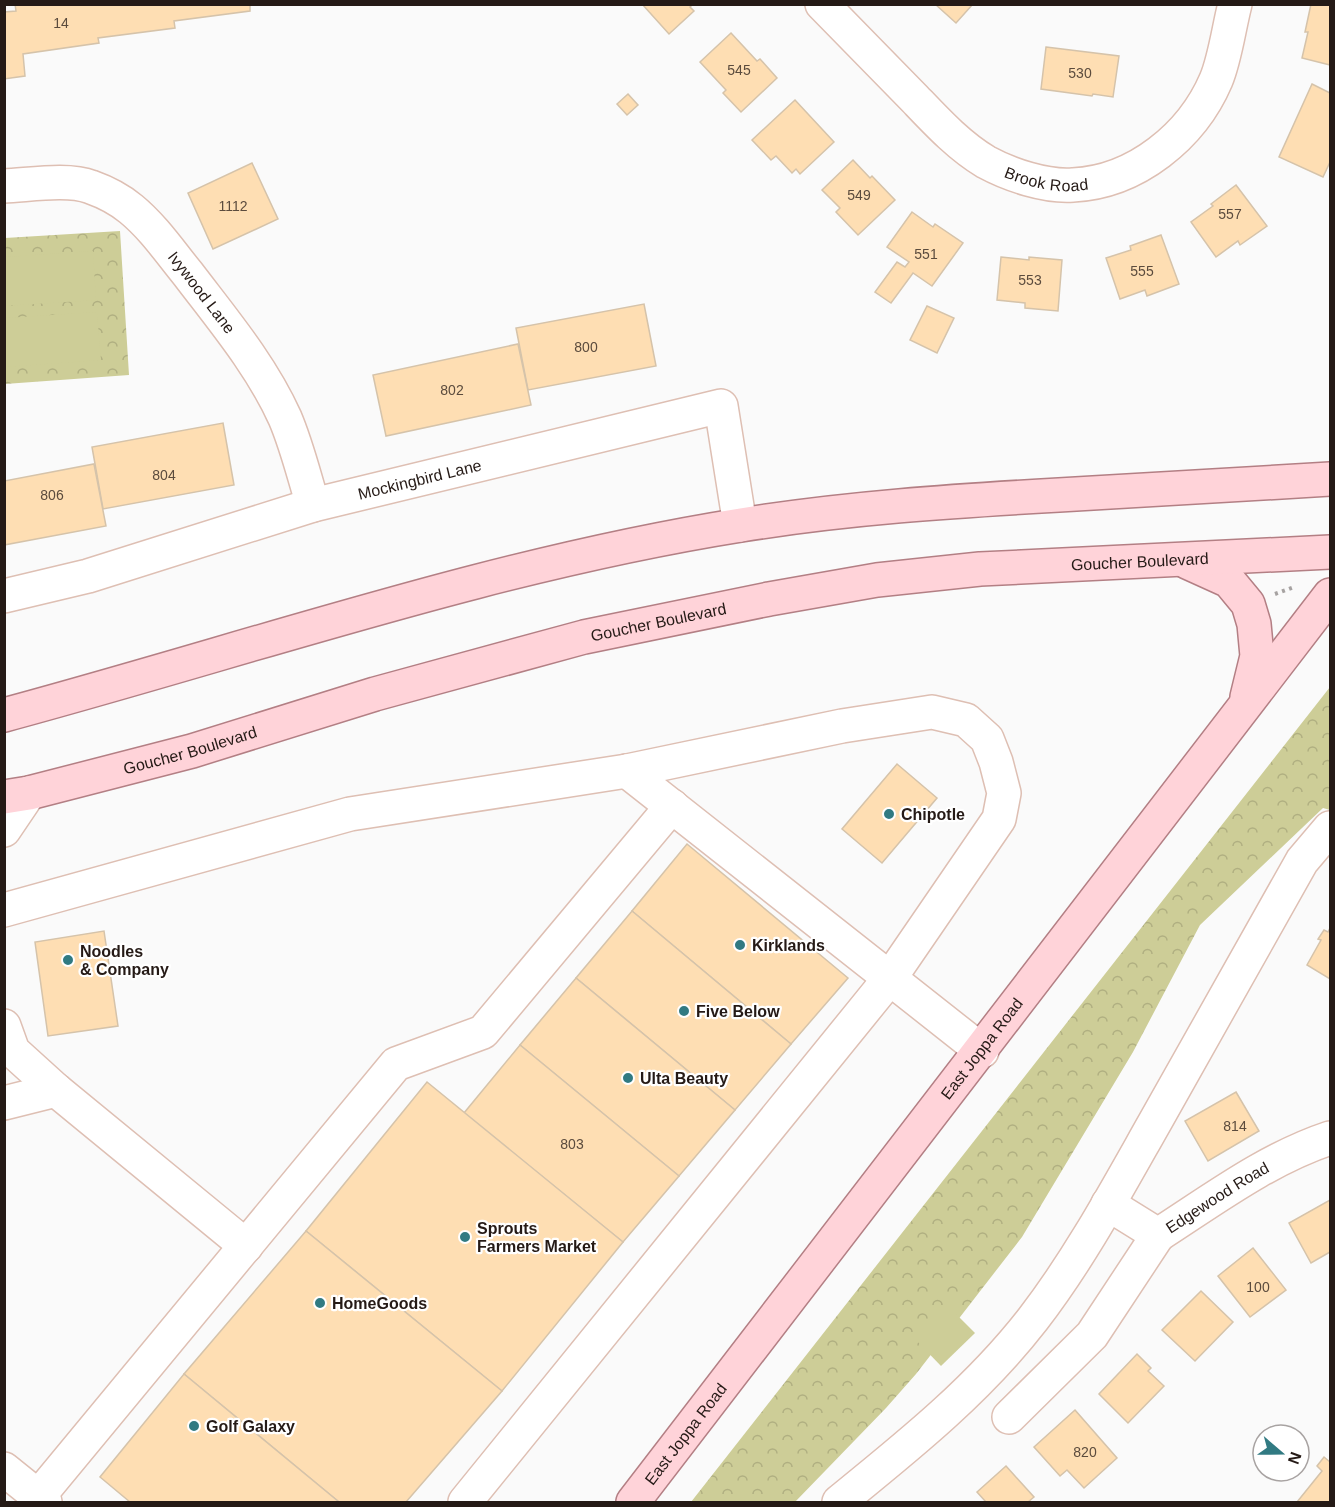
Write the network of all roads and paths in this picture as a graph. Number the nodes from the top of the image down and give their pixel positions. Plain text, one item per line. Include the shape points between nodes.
1 (822, 4) edge
2 (1235, 4) edge
3 (4, 186) edge
4 (1330, 479) edge
5 (313, 505) junction
6 (740, 525) junction
7 (1330, 552) edge
8 (1180, 559) junction
9 (1330, 595) edge
10 (4, 596) edge
11 (1244, 708) junction
12 (4, 715) edge
13 (627, 771) junction
14 (17, 795) edge
15 (672, 806) junction
16 (1330, 828) edge
17 (4, 830) edge
18 (4, 910) edge
19 (890, 978) junction
20 (4, 1026) edge
21 (982, 1051) junction
22 (56, 1090) junction
23 (4, 1102) edge
24 (1330, 1138) edge
25 (1108, 1204) junction
26 (1158, 1235) junction
27 (246, 1246) junction
28 (1009, 1417) dead end
29 (4, 1469) edge
30 (42, 1500) edge
31 (465, 1503) edge
32 (633, 1503) edge
33 (839, 1503) edge

1 - 2 street, Brook Road via 948,132 985,162 1047,183 1072,186 1127,172 1155,156 1181,134 1201,109 1217,78
3 - 5 street, Ivywood Lane via 88,186 130,208 149,227 233,331 265,381 285,418
4 - 6 main road via 974,500
5 - 6 street, Mockingbird Lane via 720,406
5 - 10 street, Mockingbird Lane via 88,576
6 - 12 main road via 470,583
7 - 8 main road, Goucher Boulevard
8 - 11 main road via 1229,581 1248,604 1257,656
8 - 14 main road, Goucher Boulevard via 980,569 877,580 596,634 375,694 192,751
9 - 11 main road, East Joppa Road
11 - 21 main road, East Joppa Road
13 - 15 street
13 - 18 street via 350,814
13 - 19 street via 842,726 932,712 966,720 987,739 996,762 1004,793 999,819
14 - 17 street
15 - 19 street
15 - 27 street via 483,1032 396,1064
16 - 25 street via 1302,861
19 - 21 street
19 - 31 street
20 - 22 street via 13,1051
21 - 32 main road, East Joppa Road
22 - 23 street
22 - 27 street
24 - 26 street, Edgewood Road via 1272,1162
25 - 26 street, Edgewood Road
25 - 33 street via 1060,1282 996,1363 914,1441
26 - 28 street via 1092,1335
27 - 30 street
29 - 30 street

